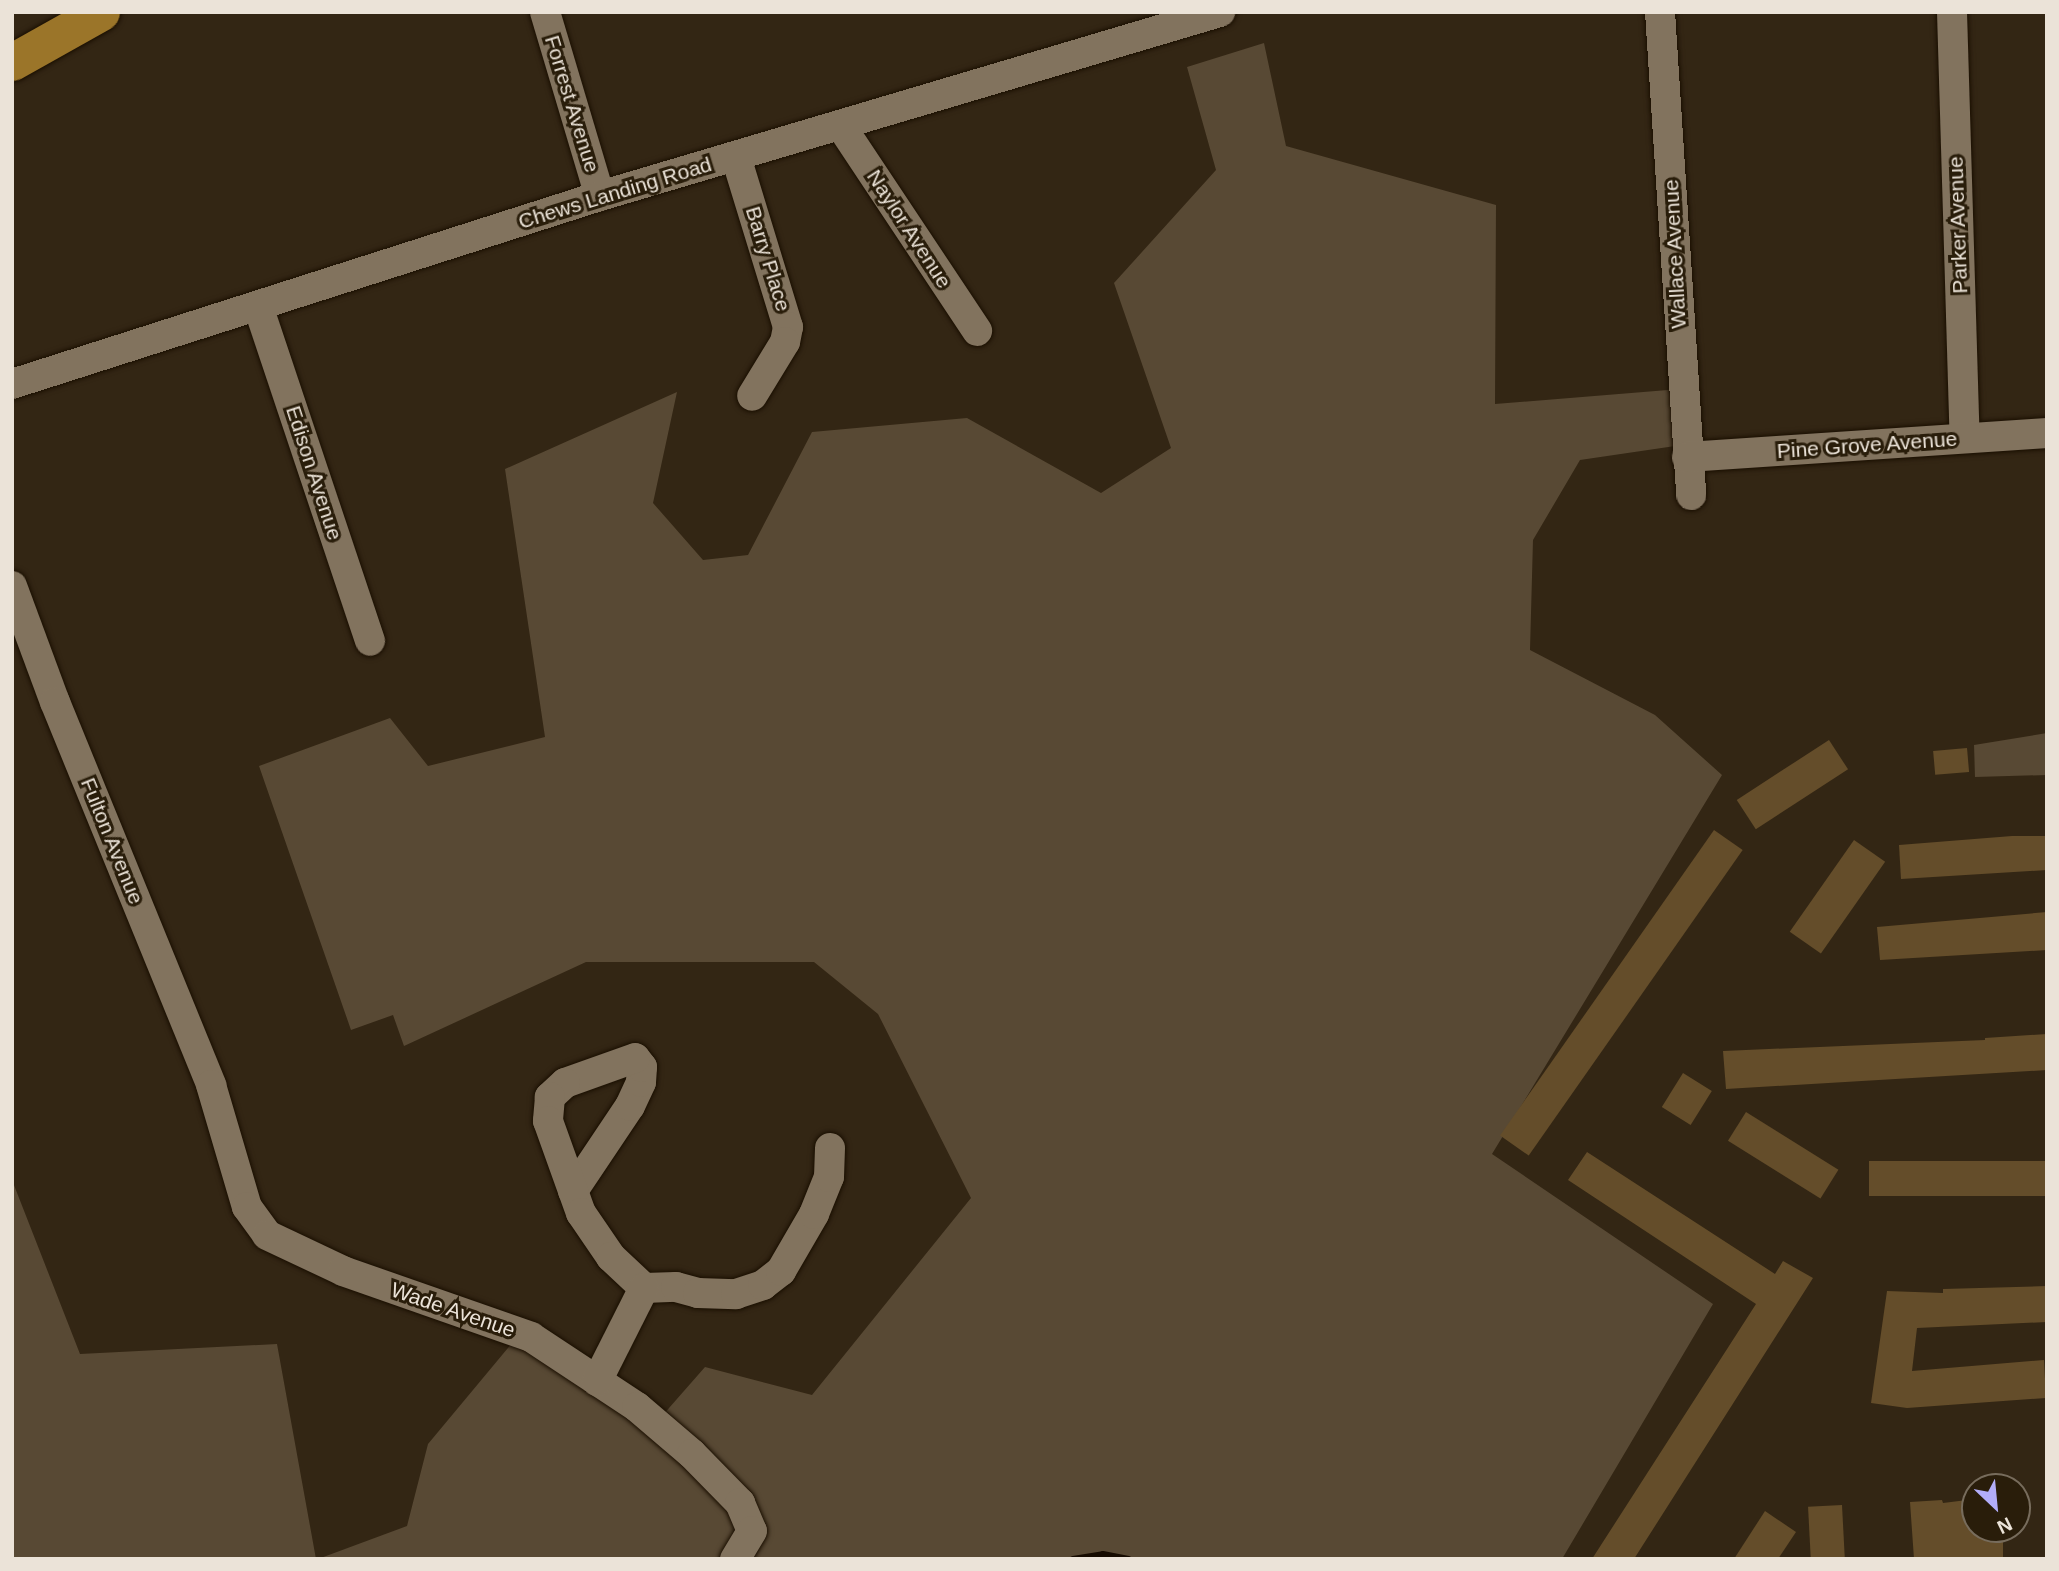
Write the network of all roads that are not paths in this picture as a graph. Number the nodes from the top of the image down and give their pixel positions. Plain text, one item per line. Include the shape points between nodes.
1 (101, 12) edge
2 (545, 12) edge
3 (1220, 12) edge
4 (1660, 12) edge
5 (1952, 12) edge
6 (12, 62) edge
7 (841, 126) junction
8 (736, 156) junction
9 (600, 196) junction
10 (258, 306) junction
11 (976, 331) dead end
12 (12, 384) edge
13 (752, 396) dead end
14 (2047, 433) edge
15 (1965, 438) junction
16 (1687, 457) junction
17 (1691, 495) dead end
18 (12, 586) edge
19 (370, 641) dead end
20 (214, 1096) joint
21 (830, 1148) dead end
22 (573, 1191) dead end
23 (644, 1288) junction
24 (597, 1381) junction
25 (736, 1559) edge

1 - 6 main road
2 - 9 street, Forrest Avenue
3 - 7 street, Chews Landing Road
4 - 16 street, Wallace Avenue
5 - 15 street, Parker Avenue
7 - 8 street, Chews Landing Road
7 - 11 street, Naylor Avenue
8 - 9 street, Chews Landing Road
8 - 13 street, Barry Place via 788,327 785,342
9 - 10 street, Chews Landing Road
10 - 12 street, Chews Landing Road
10 - 19 street, Edison Avenue
14 - 15 street, Pine Grove Avenue
15 - 16 street, Pine Grove Avenue
16 - 17 street, Wallace Avenue
18 - 20 street, Fulton Avenue
20 - 24 street, Wade Avenue via 247,1207 267,1235 343,1271 531,1337
21 - 23 street via 829,1177 814,1214 781,1271 763,1285 736,1294
22 - 23 street via 581,1213 611,1257
23 - 24 street
24 - 25 street, Wade Avenue via 692,1454 740,1503 752,1531

